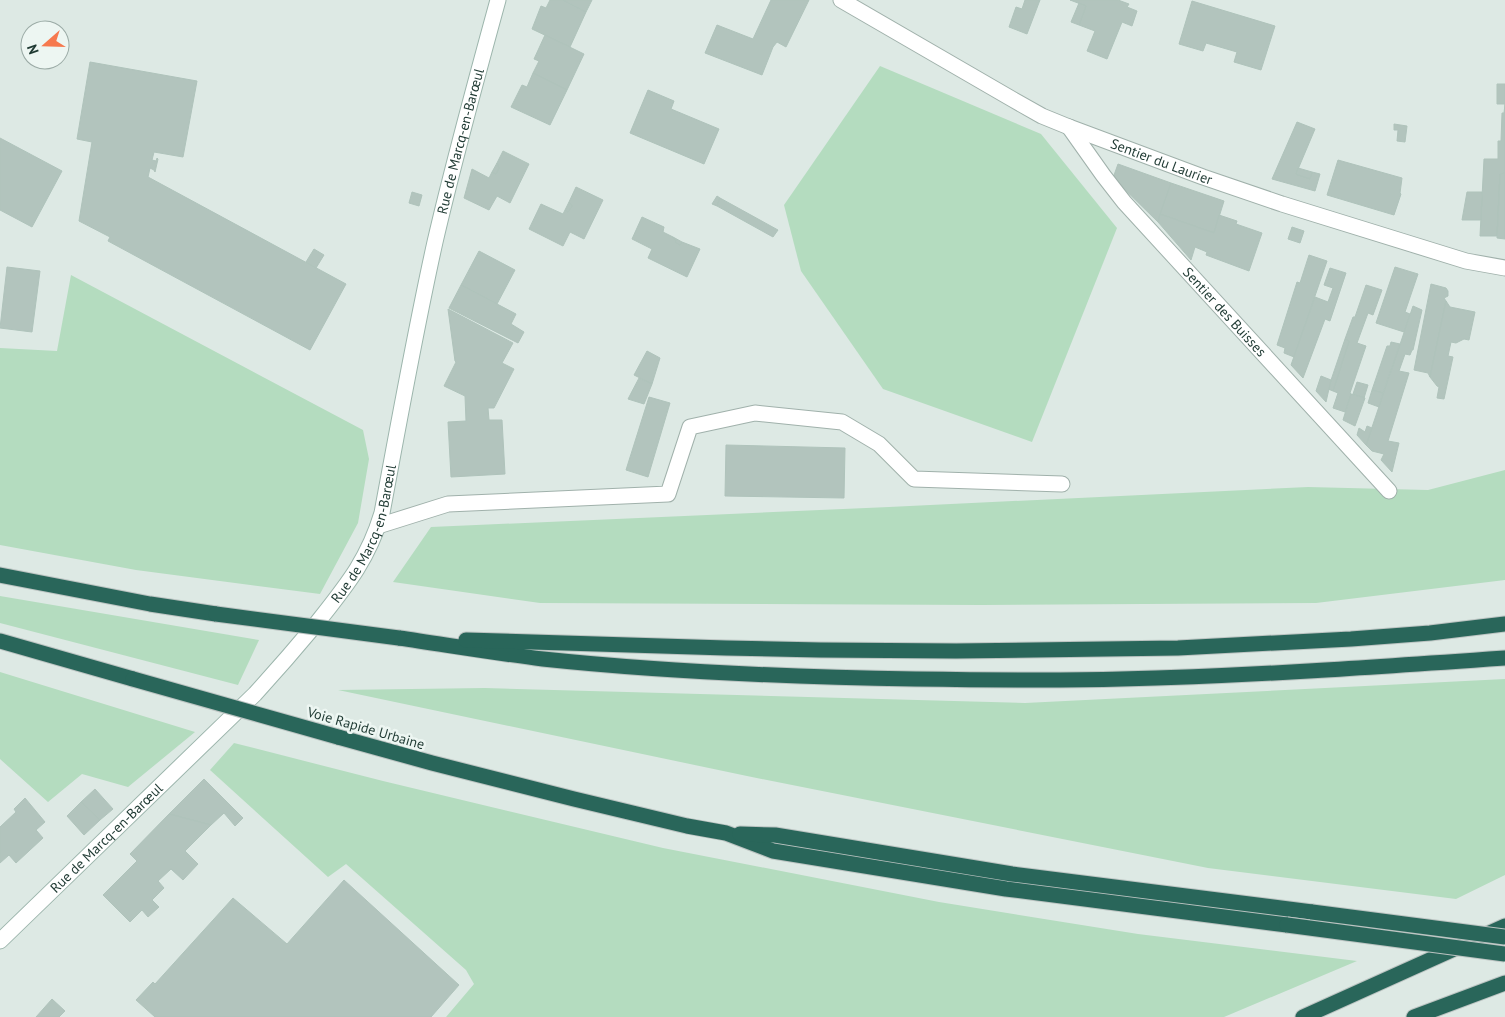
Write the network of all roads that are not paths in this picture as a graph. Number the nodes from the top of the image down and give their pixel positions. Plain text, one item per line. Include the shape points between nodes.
1 (498, 0) edge
2 (841, 0) edge
3 (1069, 128) junction
4 (1505, 268) edge
5 (1062, 484) dead end
6 (1389, 491) dead end
7 (378, 526) junction
8 (0, 575) edge
9 (1505, 624) edge
10 (399, 638) junction
11 (0, 641) edge
12 (1505, 658) edge
13 (726, 834) junction
14 (1505, 926) edge
15 (1505, 937) edge
16 (0, 941) edge
17 (1505, 954) edge
18 (1505, 983) edge
19 (1303, 1017) edge
20 (1414, 1017) edge

1 - 7 street, Rue de Marcq-en-Barœul via 435,243
2 - 3 street, Sentier du Laurier via 1042,116
3 - 4 street, Sentier du Laurier via 1282,204 1458,259
3 - 6 street, Sentier des Buisses via 1124,202
5 - 7 street via 914,479 879,444 842,422 755,413 690,427 668,494 448,504
7 - 16 street, Rue de Marcq-en-Barœul via 352,578 281,666
8 - 10 highway, bridge via 150,604
9 - 10 highway via 1351,639 1178,648 1035,650 745,649
10 - 12 highway via 574,661 869,678 1122,679
11 - 13 highway, Voie Rapide Urbaine, bridge via 432,763
13 - 15 highway, bridge via 775,835 1012,874
13 - 17 highway, bridge via 773,851 996,888
14 - 19 highway
18 - 20 highway

